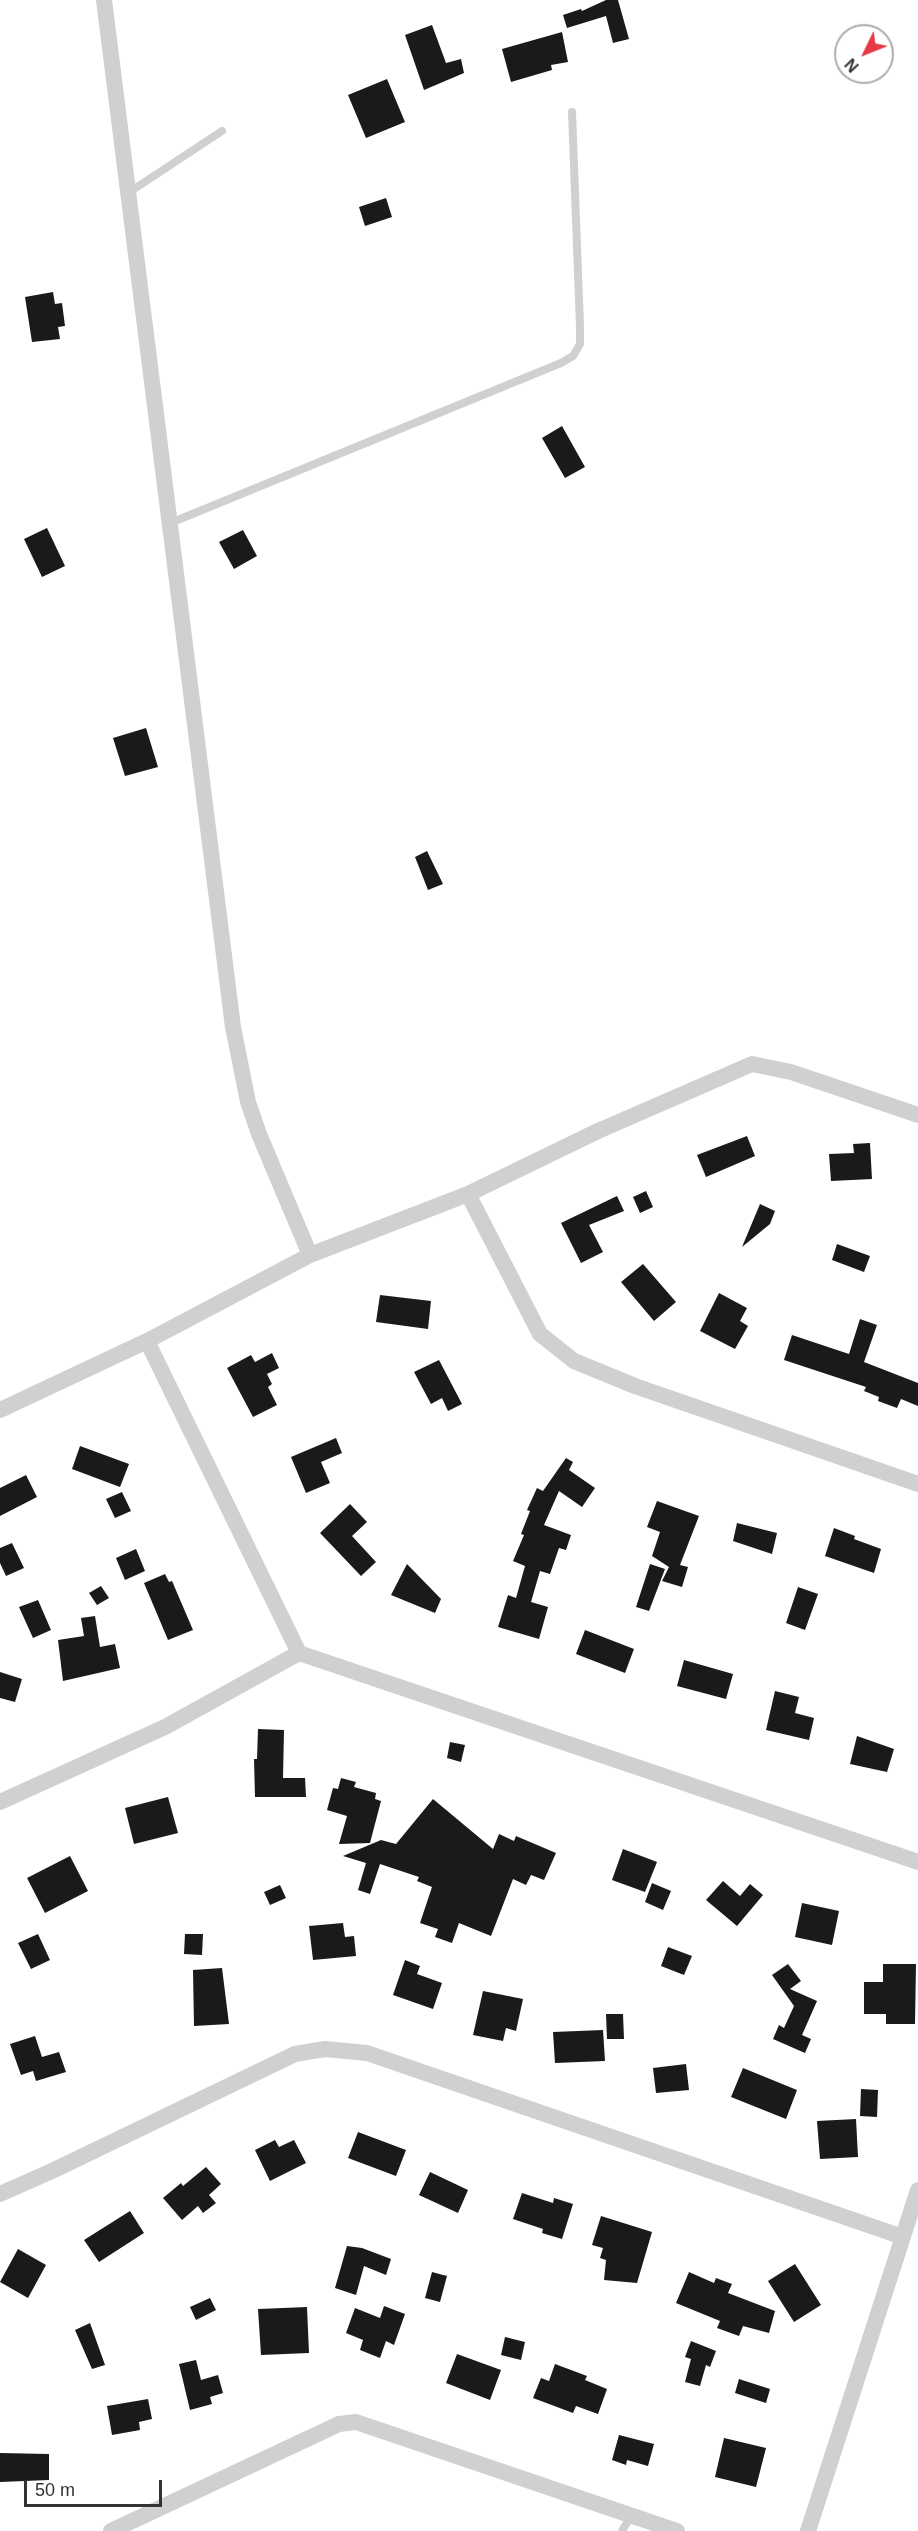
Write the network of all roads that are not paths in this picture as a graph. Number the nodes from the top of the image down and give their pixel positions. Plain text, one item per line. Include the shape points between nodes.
1 (104, 0) edge
2 (572, 112) dead end
3 (222, 131) dead end
4 (128, 193) junction
5 (168, 524) junction
6 (918, 1115) edge
7 (468, 1194) junction
8 (310, 1256) junction
9 (147, 1341) junction
10 (0, 1410) edge
11 (918, 1484) edge
12 (299, 1653) junction
13 (0, 1802) edge
14 (918, 1862) edge
15 (918, 2190) edge
16 (0, 2194) edge
17 (903, 2237) junction
18 (626, 2524) edge
19 (111, 2531) edge
20 (677, 2531) edge
21 (808, 2531) edge

1 - 4 street
2 - 5 lane via 580,327 580,344 573,356
3 - 4 lane
4 - 5 street
5 - 8 street via 233,1027 255,1123
6 - 7 street via 791,1072 752,1064 598,1131
7 - 8 street
7 - 11 street via 540,1334 574,1361
8 - 9 street
9 - 10 street
9 - 12 street
12 - 13 street via 165,1727
12 - 14 street
15 - 17 street
16 - 17 street via 295,2054 325,2049 367,2053
17 - 21 street
18 - 19 street via 356,2422 339,2424
18 - 20 street

